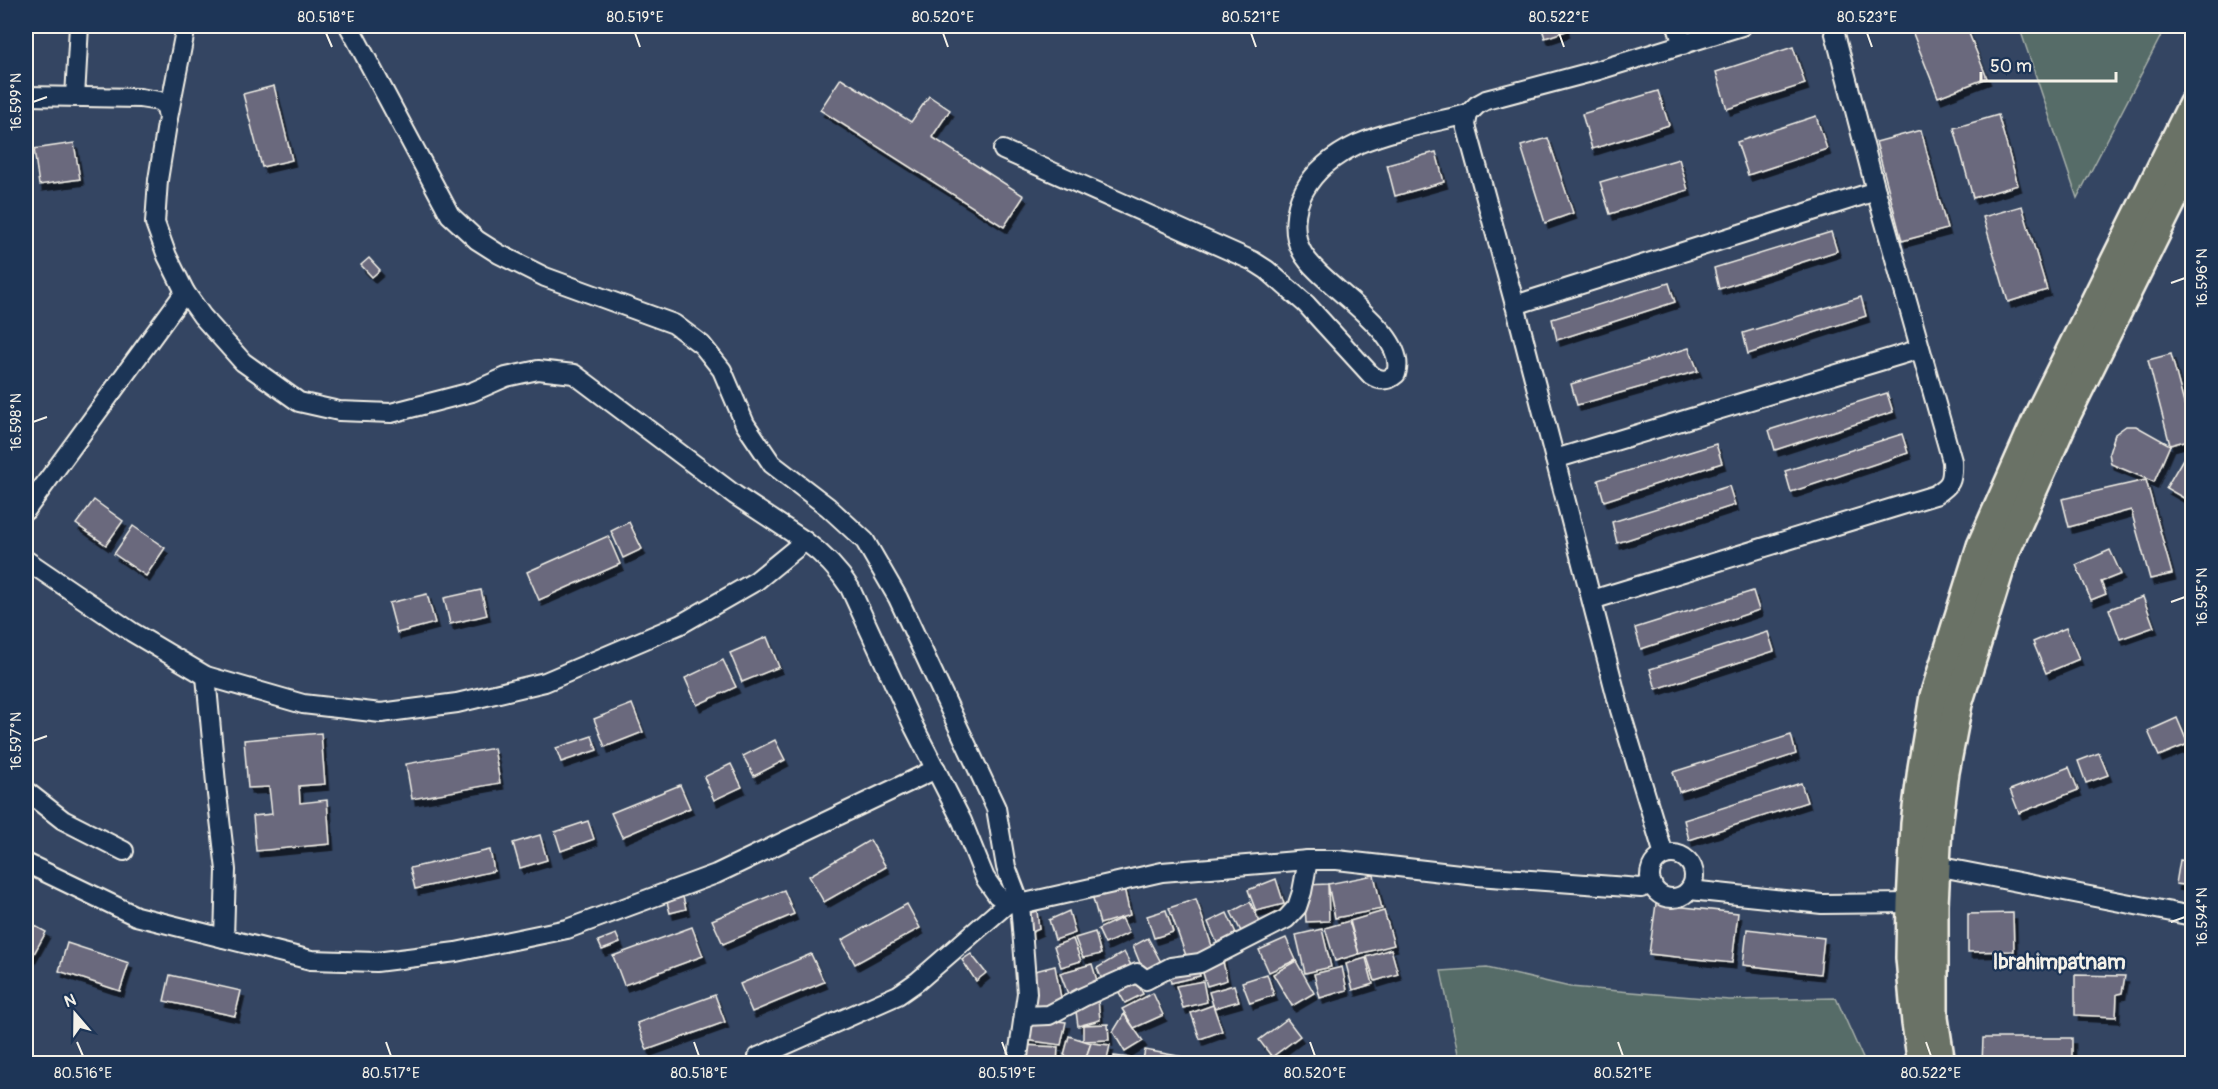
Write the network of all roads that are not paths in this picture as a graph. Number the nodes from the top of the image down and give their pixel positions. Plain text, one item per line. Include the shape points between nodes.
1 (79, 26) edge
2 (186, 26) edge
3 (350, 26) edge
4 (1677, 26) edge
5 (1742, 26) edge
6 (1833, 26) edge
7 (1683, 45) junction
8 (26, 96) edge
9 (75, 97) junction
10 (2193, 105) edge
11 (1468, 114) junction
12 (168, 118) junction
13 (1003, 150) dead end
14 (2193, 161) edge
15 (1876, 191) junction
16 (185, 292) junction
17 (1515, 305) junction
18 (1920, 349) junction
19 (1555, 459) junction
20 (26, 510) edge
21 (806, 542) junction
22 (26, 560) edge
23 (1592, 600) junction
24 (206, 676) junction
25 (936, 770) junction
26 (26, 791) edge
27 (124, 851) dead end
28 (1664, 855) junction
29 (1308, 860) junction
30 (26, 862) edge
31 (1936, 866) junction
32 (1652, 884) junction
33 (1690, 890) junction
34 (1911, 903) junction
35 (1014, 904) junction
36 (2193, 916) edge
37 (224, 938) junction
38 (1025, 1016) junction
39 (758, 1057) dead end
40 (1017, 1064) edge
41 (1922, 1064) edge
42 (1941, 1064) edge

1 - 9 street
2 - 12 street
3 - 35 street via 450,215 499,254 545,277 674,324 702,345 722,370 745,424 772,464 865,541 898,598 996,808
4 - 7 street
5 - 7 street
6 - 15 street
7 - 11 street via 1486,100
8 - 9 street
9 - 12 street via 159,101 166,107
10 - 34 highway via 2041,410 1981,546 1934,696 1915,824
11 - 13 street via 1359,144 1339,154 1309,181 1299,199 1295,224 1302,253 1390,344 1398,368 1386,380 1379,380 1363,368 1268,270
11 - 17 street via 1466,125
12 - 16 street via 155,223
14 - 31 highway via 2065,418 2005,553 1958,704 1945,772
15 - 17 street
15 - 18 street
16 - 20 street
16 - 21 street via 243,362 299,402 339,411 391,413 538,370 574,374 735,495
17 - 19 street
18 - 19 street
18 - 23 street via 1952,461 1953,477 1948,487 1907,504
19 - 23 street
21 - 24 street via 756,581 681,624 545,682 457,704 381,713 303,704
21 - 25 street via 839,571 850,588
22 - 24 street via 132,632
23 - 28 street
24 - 37 street via 226,870
25 - 35 street via 962,821 984,878 997,895
25 - 37 street via 716,874 567,929 456,952 376,962 311,960
26 - 27 street via 63,820
28 - 32 street via 1651,869
28 - 33 street via 1676,854 1689,861 1695,876
29 - 32 street via 1641,888
29 - 35 street via 1162,872
29 - 38 street via 1297,907 1286,919 1200,963 1171,967 1146,980 1137,973 1049,1015
30 - 37 street via 136,916
31 - 36 street
31 - 42 highway via 1934,1018
32 - 33 street via 1669,898
33 - 34 street via 1822,904
34 - 41 highway via 1910,958
35 - 38 street via 1027,993
35 - 39 street via 898,994
38 - 40 street

